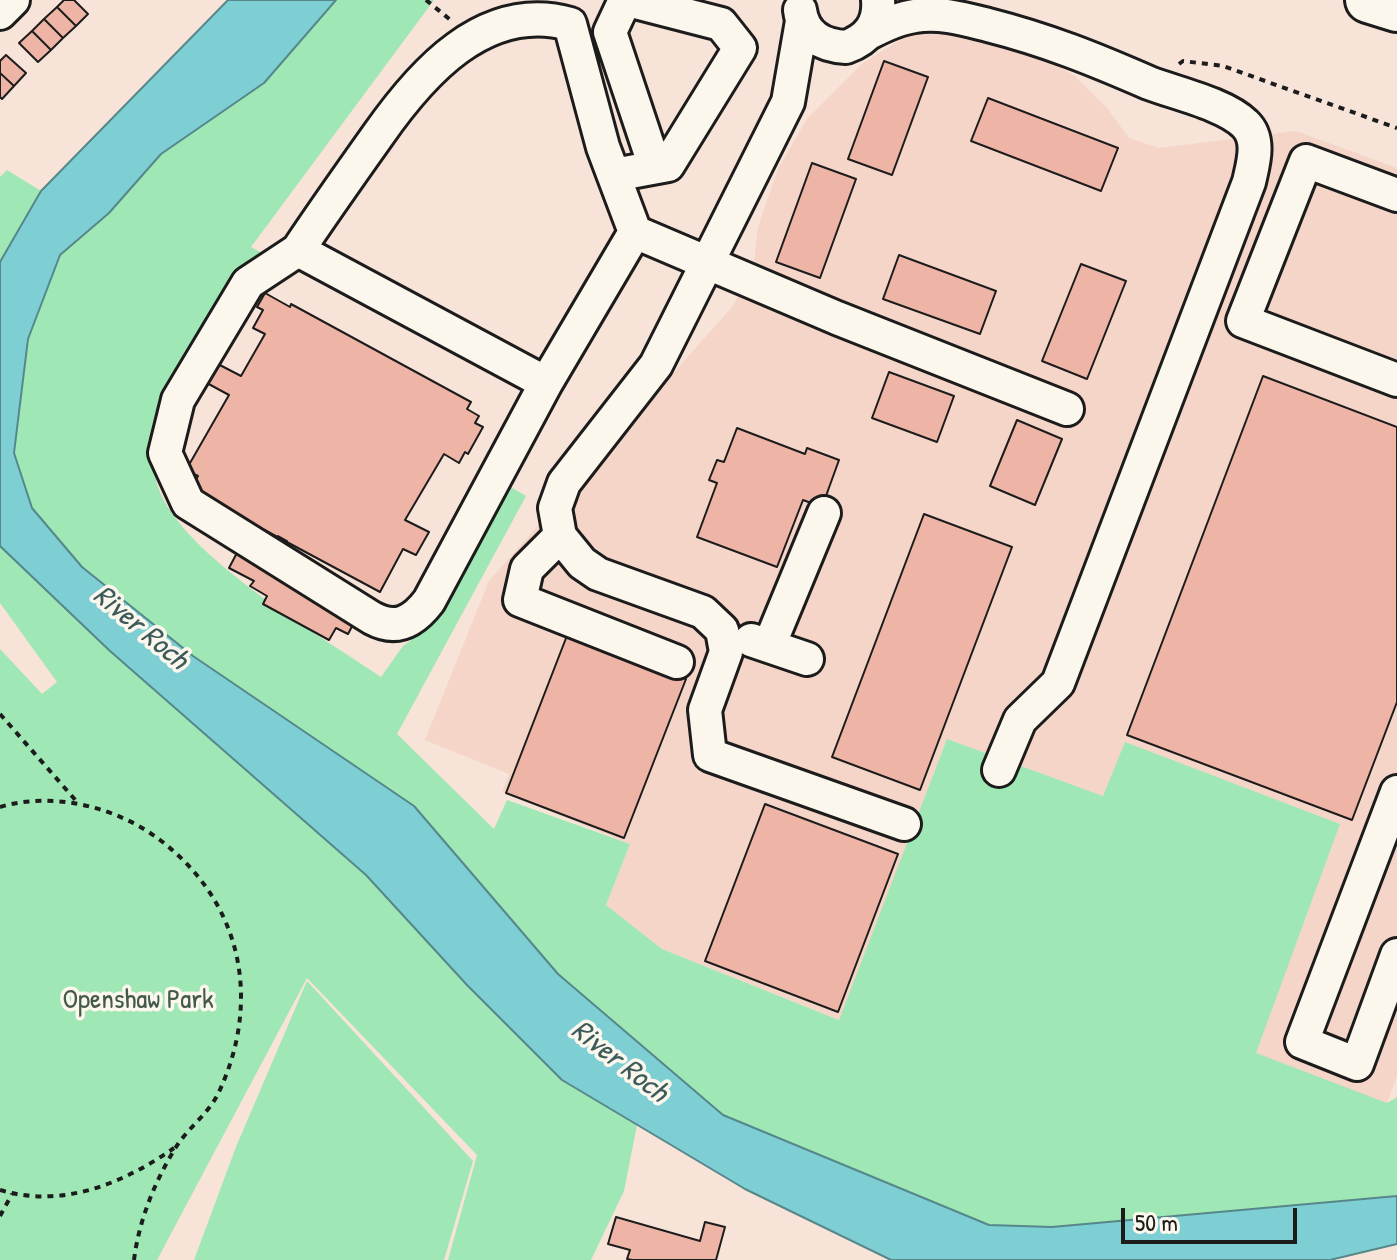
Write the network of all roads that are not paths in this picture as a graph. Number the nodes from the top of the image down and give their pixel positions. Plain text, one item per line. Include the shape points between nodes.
1 (13, 0) edge
2 (626, 0) edge
3 (878, 0) edge
4 (915, 0) edge
5 (1368, 0) edge
6 (1397, 9) edge
7 (798, 10) edge
8 (0, 13) edge
9 (952, 16) junction
10 (858, 40) junction
11 (788, 102) junction
12 (655, 167) junction
13 (614, 175) junction
14 (1397, 195) edge
15 (635, 232) junction
16 (298, 250) junction
17 (1223, 253) junction
18 (707, 260) junction
19 (1263, 268) junction
20 (1394, 370) edge
21 (546, 383) junction
22 (1067, 409) dead end
23 (824, 513) dead end
24 (560, 536) junction
25 (722, 630) junction
26 (769, 646) junction
27 (807, 659) dead end
28 (677, 662) dead end
29 (999, 770) dead end
30 (1397, 792) edge
31 (904, 824) dead end
32 (1390, 830) edge
33 (1397, 955) edge

1 - 8 street
2 - 12 street via 610,32
2 - 12 street via 721,24 740,48 668,165
3 - 10 street via 878,17
4 - 9 street
5 - 6 highway
7 - 10 street via 819,42
7 - 11 street
9 - 10 street via 914,16
9 - 17 street via 1051,41 1189,95 1245,124 1255,146 1249,182
10 - 11 street
11 - 18 street
12 - 13 street
13 - 15 street
13 - 16 street via 570,24 547,9 496,14 464,30 433,57
14 - 19 street via 1306,161
15 - 18 street
15 - 21 street
16 - 21 street
16 - 21 street via 248,283 178,400 165,453 188,503 385,625 399,626 419,615 429,601
17 - 19 street
17 - 29 street via 1058,683 1020,720
18 - 22 street
18 - 24 street via 656,365 564,483 555,508
19 - 20 street via 1243,321
23 - 26 street
24 - 25 street via 598,574 703,612
24 - 28 street via 527,569 520,600
25 - 26 street
25 - 31 street via 726,652 705,710 710,755
26 - 27 street
30 - 32 street
32 - 33 street via 1302,1042 1357,1064

